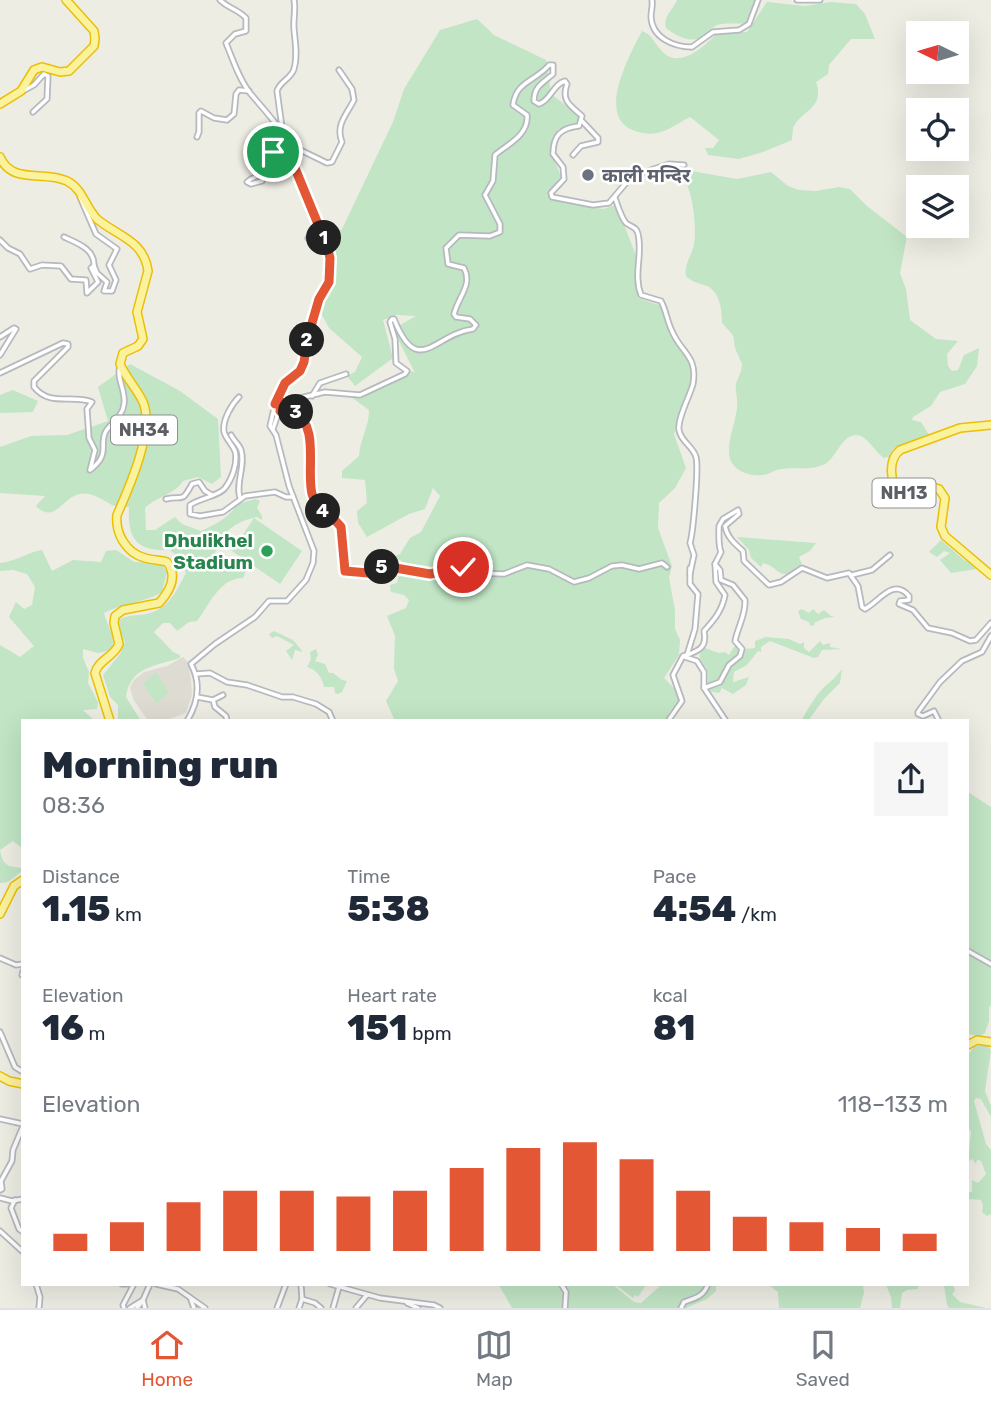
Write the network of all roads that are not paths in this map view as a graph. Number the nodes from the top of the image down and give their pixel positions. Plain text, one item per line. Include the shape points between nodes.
1 (66, 0) edge
2 (220, 0) edge
3 (294, 0) edge
4 (653, 0) edge
5 (758, 0) edge
6 (797, 0) edge
7 (820, 0) edge
8 (339, 70) dead end
9 (21, 91) junction
10 (249, 92) junction
11 (0, 104) edge
12 (33, 112) dead end
13 (582, 121) junction
14 (283, 134) junction
15 (197, 137) dead end
16 (284, 142) junction
17 (251, 148) dead end
18 (288, 152) junction
19 (573, 155) dead end
20 (0, 157) edge
21 (684, 165) dead end
22 (295, 170) junction
23 (262, 181) dead end
24 (79, 191) junction
25 (615, 198) junction
26 (318, 225) junction
27 (64, 237) dead end
28 (308, 238) dead end
29 (0, 240) edge
30 (94, 266) junction
31 (0, 337) edge
32 (0, 355) edge
33 (120, 364) junction
34 (0, 373) edge
35 (346, 373) dead end
36 (311, 396) junction
37 (239, 397) dead end
38 (282, 402) junction
39 (275, 404) junction
40 (280, 411) junction
41 (991, 425) edge
42 (273, 429) junction
43 (231, 435) dead end
44 (212, 495) junction
45 (293, 497) junction
46 (240, 498) junction
47 (166, 499) dead end
48 (890, 555) dead end
49 (715, 564) junction
50 (667, 567) dead end
51 (690, 568) dead end
52 (690, 575) junction
53 (852, 575) junction
54 (991, 575) edge
55 (991, 623) edge
56 (991, 636) edge
57 (685, 656) junction
58 (196, 674) junction
59 (705, 688) junction
60 (223, 695) dead end
61 (197, 697) junction
62 (213, 700) junction
63 (109, 719) edge
64 (188, 719) edge
65 (227, 719) edge
66 (331, 719) edge
67 (670, 719) edge
68 (725, 719) edge
69 (938, 719) edge
70 (21, 881) edge
71 (0, 914) edge
72 (969, 952) edge
73 (0, 958) edge
74 (21, 964) edge
75 (991, 964) edge
76 (0, 1032) edge
77 (991, 1042) edge
78 (969, 1044) edge
79 (21, 1070) edge
80 (0, 1076) edge
81 (21, 1084) edge
82 (0, 1119) edge
83 (21, 1124) edge
84 (21, 1130) edge
85 (0, 1191) edge
86 (0, 1198) edge
87 (21, 1199) edge
88 (15, 1200) junction
89 (21, 1218) edge
90 (16, 1219) junction
91 (21, 1228) edge
92 (0, 1231) edge
93 (21, 1250) edge
94 (37, 1286) edge
95 (133, 1286) edge
96 (149, 1286) edge
97 (165, 1286) edge
98 (285, 1286) edge
99 (301, 1286) edge
100 (336, 1286) edge
101 (562, 1286) edge
102 (707, 1286) edge
103 (339, 1287) junction
104 (367, 1295) junction
105 (190, 1298) junction
106 (302, 1299) junction
107 (143, 1300) junction
108 (402, 1301) junction
109 (39, 1308) edge
110 (124, 1308) edge
111 (130, 1308) edge
112 (138, 1308) edge
113 (145, 1308) edge
114 (194, 1308) edge
115 (205, 1308) edge
116 (277, 1308) edge
117 (299, 1308) edge
118 (321, 1308) edge
119 (333, 1308) edge
120 (356, 1308) edge
121 (418, 1308) edge
122 (440, 1308) edge
123 (565, 1308) edge
124 (681, 1308) edge

1 - 9 highway via 94,31 94,46 69,71 34,70
2 - 10 street via 246,18 246,31 226,43
3 - 14 street via 294,68 277,91
4 - 5 street via 652,20 661,37 685,47 713,32 743,28
6 - 7 street
8 - 16 street via 354,100 341,120 342,142 332,162
9 - 11 highway
9 - 12 street via 48,75 47,99
10 - 14 street
10 - 15 street via 236,94 231,118 199,113
13 - 19 street via 598,142 581,146
13 - 25 street via 556,138 553,154 563,167 564,178 552,197 593,205
13 - 36 street via 565,100 565,81 559,82 545,102 534,101 537,86 553,74 553,65 520,86 513,104 527,115 526,124 515,140 495,155 485,195 500,232 459,235 446,248 448,264 467,273 466,288 454,314 470,319 473,329 458,330 433,346 415,349 406,344 392,319 396,363 405,374 360,396 325,391
14 - 16 street
16 - 18 street
17 - 18 street
18 - 22 street
20 - 24 highway via 10,171 61,179
21 - 25 street via 669,164 632,176
22 - 23 street via 247,182
22 - 26 street
24 - 30 street via 96,234 117,249 108,265 116,280 112,291 104,291 107,282
24 - 33 highway via 95,216 129,239 146,259 148,271 137,312 143,339 123,354
25 - 52 street via 625,222 639,235 636,282 641,295 661,301 673,334 693,360 693,382 678,428 691,445 697,467
26 - 28 street
26 - 39 street via 330,258 329,282 319,299 300,371 285,383
27 - 30 street via 90,253
29 - 30 street via 20,254 30,269 61,266 71,279 86,280 87,293 98,282 91,272
31 - 32 street via 16,329
33 - 34 street via 124,404 105,432 99,463 90,470 95,450 89,438 87,409 92,402 49,399 34,387 34,381 68,344
33 - 63 highway, NH34 via 144,406 145,426 134,477 117,514 118,529 126,547 145,558 167,562 173,576 159,603 115,616 119,644 95,673
35 - 36 street via 320,383
36 - 38 street
37 - 44 street via 224,425 235,451 232,475 224,489
38 - 39 street
38 - 40 street
39 - 42 street via 270,420
40 - 42 street
40 - 50 street via 294,411 306,421 312,494 341,527 345,571 368,573 384,566 430,574 463,567 504,574 527,565 549,569 574,582 612,566 639,569 662,563
41 - 54 highway, NH13 via 960,428 900,450 891,470 901,493 939,489 945,498 941,527 945,536
42 - 45 street
43 - 46 street via 242,452
44 - 46 street via 190,505 190,514 223,512
44 - 47 street via 199,482 192,484 189,494
45 - 46 street via 275,492
45 - 58 street via 314,551 306,580 288,601 269,601 255,617 191,664
48 - 53 street via 872,570
49 - 53 street via 720,552 719,526 738,510 725,526 727,535 764,583 774,585 802,568 827,578
49 - 57 street via 724,602 704,631 704,645
49 - 59 street via 721,580 733,585 745,600 735,641 742,651 720,682
51 - 52 street
52 - 57 street via 698,597 695,629
53 - 55 street via 863,609 883,593 898,589 909,596 899,604 913,610 935,631 976,640
56 - 69 street via 982,652 940,682 918,712 923,716 934,711
57 - 59 street via 697,661 705,672
57 - 67 street via 673,675 682,703
58 - 61 street
58 - 66 street via 210,673 226,682 316,704
59 - 68 street
60 - 62 street
61 - 62 street
61 - 64 street
62 - 65 street
70 - 71 highway
72 - 75 street
73 - 74 street
76 - 79 street via 15,1067
77 - 78 highway via 977,1040
80 - 81 highway
82 - 83 street
84 - 85 street
86 - 88 street
87 - 88 street
88 - 90 street via 11,1208
89 - 90 street
90 - 91 street
92 - 93 street
94 - 109 street
95 - 110 street
96 - 107 street
97 - 105 street
98 - 116 street
99 - 106 street
100 - 103 street
101 - 123 street
102 - 124 street
103 - 104 street
103 - 119 street
104 - 108 street
104 - 120 street
105 - 114 street
105 - 115 street
106 - 117 street
106 - 118 street
107 - 111 street
107 - 112 street
107 - 113 street
108 - 121 street
108 - 122 street

